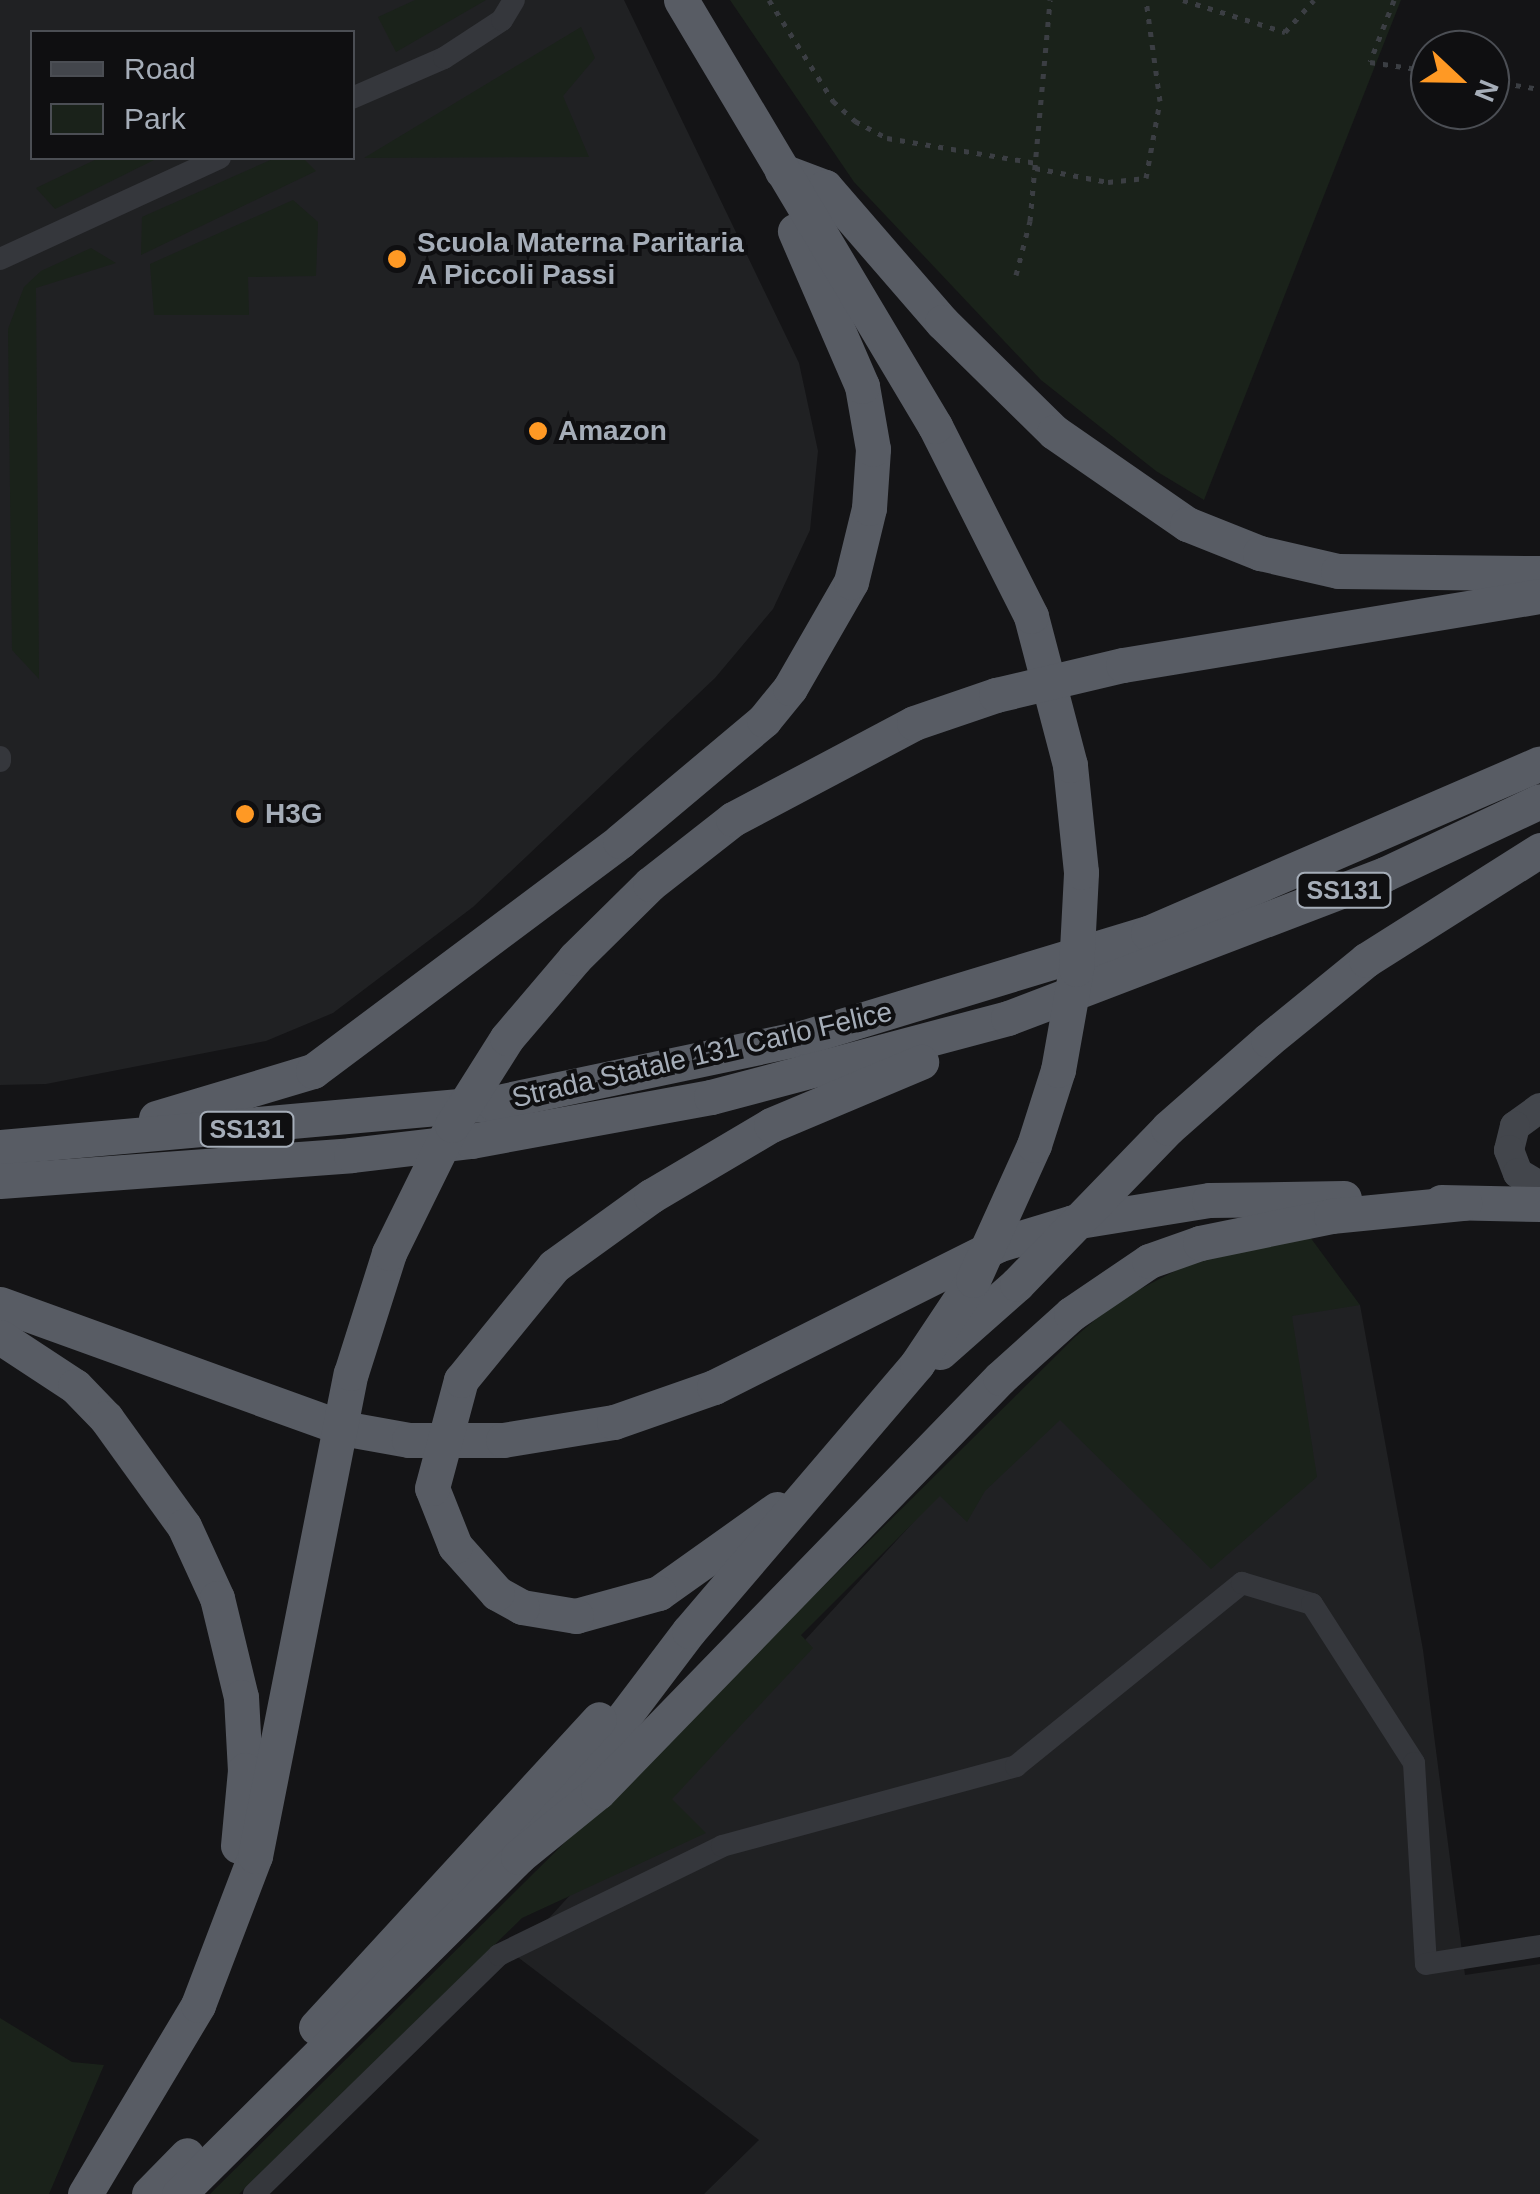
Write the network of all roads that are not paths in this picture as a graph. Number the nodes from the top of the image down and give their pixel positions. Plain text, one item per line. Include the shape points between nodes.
1 (514, 0) edge
2 (681, 0) edge
3 (355, 97) edge
4 (216, 160) edge
5 (782, 172) junction
6 (0, 259) edge
7 (1540, 573) edge
8 (1540, 596) edge
9 (1540, 763) edge
10 (1540, 802) edge
11 (1540, 850) edge
12 (959, 1034) junction
13 (1540, 1108) edge
14 (0, 1124) edge
15 (0, 1147) edge
16 (0, 1181) edge
17 (1540, 1186) edge
18 (1464, 1203) junction
19 (1540, 1204) edge
20 (0, 1304) edge
21 (0, 1337) edge
22 (884, 1402) junction
23 (815, 1483) junction
24 (689, 1631) junction
25 (518, 1858) junction
26 (1540, 1946) edge
27 (165, 2060) junction
28 (85, 2194) edge
29 (149, 2194) edge
30 (178, 2194) edge
31 (254, 2194) edge

1 - 3 street via 502,20 444,58
2 - 5 highway
4 - 6 street
5 - 7 highway via 825,187 942,322 1054,432 1187,524 1260,553 1338,571
5 - 14 highway via 791,222 862,386 873,449 869,508 850,582 814,652 764,720 605,852 313,1071 152,1118
5 - 22 highway via 935,426 1031,616 1070,765 1081,872 1076,969 1058,1070 1034,1144 973,1280
8 - 27 highway via 1124,665 996,695 831,762 733,819 650,884 507,1038 452,1125 388,1253 351,1373 255,1856 214,1969
9 - 15 highway, Strada Statale 131 Carlo Felice / SS131 via 1148,933 805,1036 611,1080 378,1118
10 - 12 highway, Strada Statale 131 Carlo Felice / SS131 via 1385,874
11 - 22 highway via 1366,960 1268,1040 1168,1128 1017,1284
12 - 16 highway, Strada Statale 131 Carlo Felice / SS131 via 590,1121 351,1155
12 - 23 highway via 916,1065 835,1094 707,1162 554,1266 461,1380 432,1488 454,1546 497,1592 522,1607 576,1616 660,1593
13 - 17 main road via 1514,1126 1509,1150 1518,1173
18 - 19 highway
18 - 20 highway via 1275,1197 1150,1207 997,1244 714,1387 614,1422 503,1440 392,1437 277,1409
18 - 25 highway via 1330,1216 1200,1242 1150,1261 1071,1314 1000,1378 598,1792
21 - 27 highway via 75,1386 140,1457 184,1526 234,1660 245,1770 238,1852
22 - 23 highway
23 - 24 highway
24 - 25 highway
24 - 29 highway
25 - 30 highway
26 - 31 street via 1426,1964 1414,1762 1312,1604 1242,1583 1016,1766 722,1846 499,1955
27 - 28 highway

